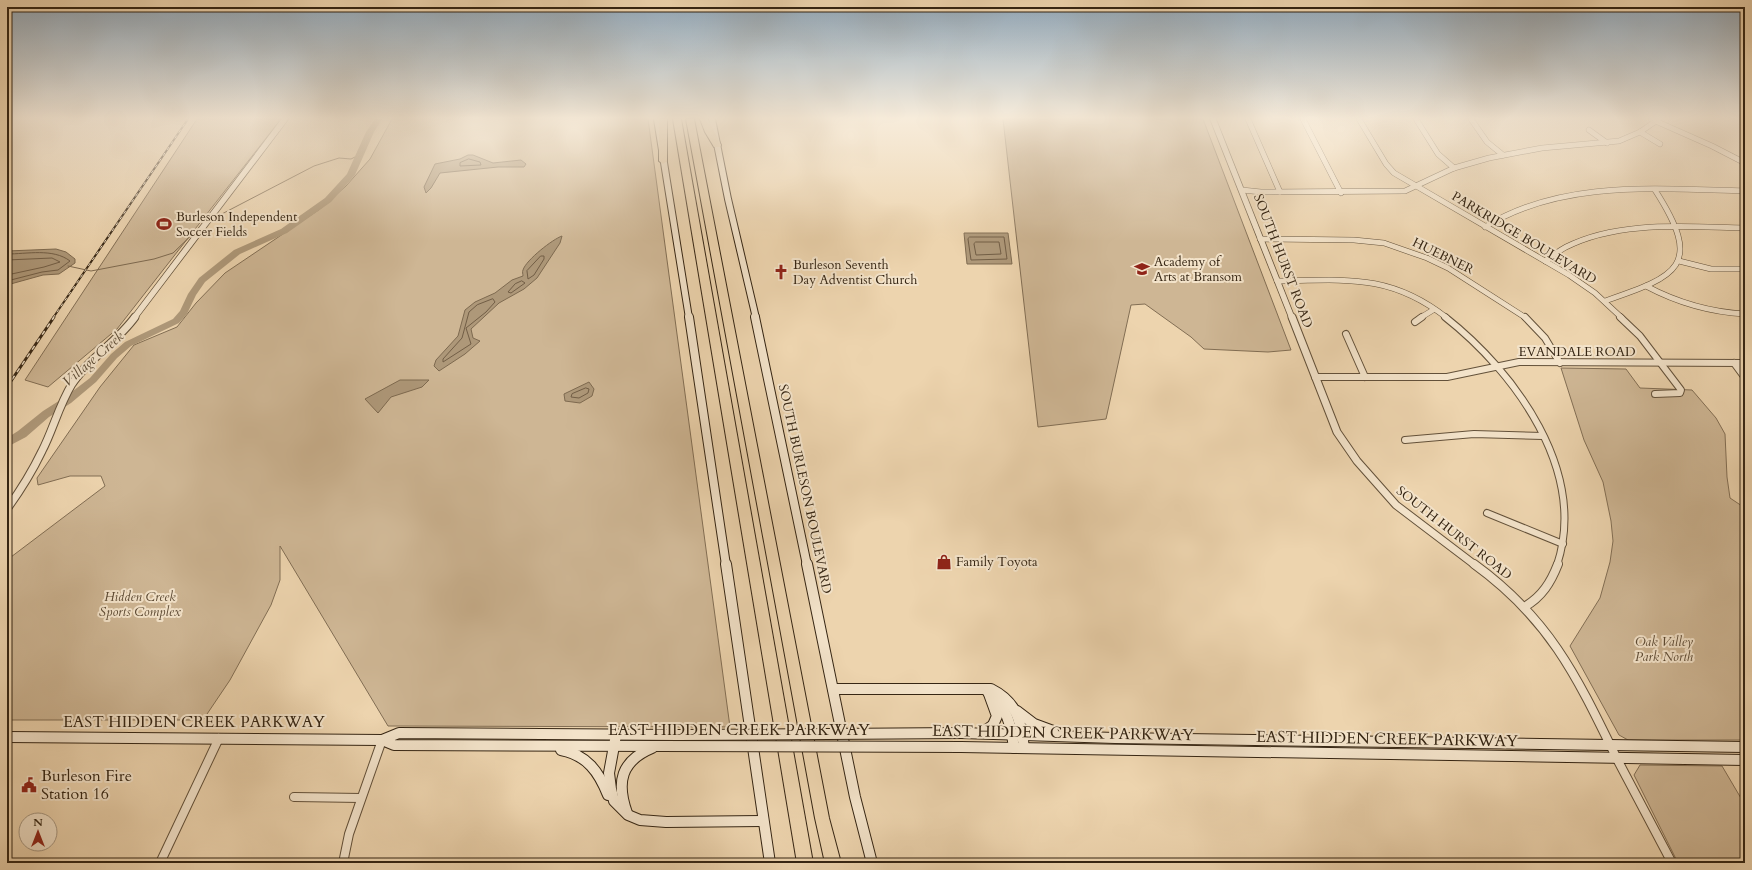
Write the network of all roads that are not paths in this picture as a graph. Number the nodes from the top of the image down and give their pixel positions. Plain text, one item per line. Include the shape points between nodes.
1 (254, 160) edge
2 (684, 160) edge
3 (698, 160) edge
4 (720, 160) edge
5 (1230, 160) edge
6 (1266, 160) edge
7 (1324, 160) edge
8 (1383, 160) edge
9 (1444, 160) edge
10 (1486, 160) edge
11 (663, 161) edge
12 (1454, 168) junction
13 (1415, 186) junction
14 (1242, 190) junction
15 (1655, 190) junction
16 (1745, 191) edge
17 (1280, 192) junction
18 (1341, 193) junction
19 (1484, 227) junction
20 (1677, 228) junction
21 (1745, 228) edge
22 (1260, 239) junction
23 (1545, 261) junction
24 (1679, 261) junction
25 (1745, 269) edge
26 (1277, 281) junction
27 (1646, 286) junction
28 (1604, 301) junction
29 (1433, 310) junction
30 (1745, 314) edge
31 (1415, 322) dead end
32 (1346, 334) dead end
33 (1560, 362) junction
34 (1662, 363) junction
35 (1734, 363) junction
36 (1745, 363) edge
37 (1500, 366) junction
38 (1315, 377) junction
39 (1365, 377) junction
40 (1745, 378) edge
41 (1655, 394) dead end
42 (1543, 436) junction
43 (1405, 440) dead end
44 (7, 509) edge
45 (1487, 513) dead end
46 (1563, 544) junction
47 (1524, 607) junction
48 (832, 689) junction
49 (986, 689) junction
50 (1016, 710) junction
51 (982, 733) junction
52 (1017, 734) junction
53 (616, 735) junction
54 (7, 736) edge
55 (219, 738) junction
56 (1115, 738) junction
57 (382, 740) junction
58 (659, 741) junction
59 (613, 746) junction
60 (1611, 746) junction
61 (536, 747) junction
62 (1745, 747) edge
63 (1019, 748) junction
64 (1617, 759) junction
65 (1745, 760) edge
66 (294, 797) dead end
67 (361, 798) junction
68 (614, 801) junction
69 (628, 815) junction
70 (762, 821) junction
71 (160, 863) edge
72 (343, 863) edge
73 (770, 863) edge
74 (805, 863) edge
75 (833, 863) edge
76 (872, 863) edge
77 (1672, 863) edge

1 - 44 street via 127,328 85,366 68,393 25,484
2 - 74 highway
3 - 75 highway via 822,818
4 - 48 main road, SOUTH BURLESON BOULEVARD
5 - 14 street, SOUTH HURST ROAD
6 - 17 street
7 - 18 street
8 - 13 street, PARKRIDGE BOULEVARD via 1394,173
9 - 12 street
10 - 12 street
11 - 70 main road via 703,409
12 - 13 street
13 - 18 street via 1397,192
13 - 19 street, PARKRIDGE BOULEVARD
14 - 17 street
14 - 22 street, SOUTH HURST ROAD
15 - 16 street
15 - 19 street via 1611,191 1554,199 1512,212
15 - 20 street via 1672,215
17 - 18 street
19 - 23 street, PARKRIDGE BOULEVARD
20 - 21 street
20 - 23 street via 1605,234 1573,243
20 - 24 street via 1681,243
22 - 26 street, SOUTH HURST ROAD
22 - 33 street, HUEBNER via 1354,240 1384,243 1427,258 1455,272 1524,316 1545,338
23 - 28 street, PARKRIDGE BOULEVARD
24 - 25 street via 1711,269
24 - 27 street via 1666,276
26 - 29 street via 1368,282 1388,285 1404,291
26 - 38 street, SOUTH HURST ROAD
27 - 28 street
27 - 30 street via 1683,305 1700,310
28 - 34 street, PARKRIDGE BOULEVARD via 1640,336
29 - 31 street
29 - 37 street via 1461,328
32 - 39 street
33 - 34 street, EVANDALE ROAD
33 - 37 street, EVANDALE ROAD via 1519,362
34 - 35 street, EVANDALE ROAD
34 - 41 street, PARKRIDGE BOULEVARD via 1681,390 1680,394
35 - 36 street, EVANDALE ROAD
35 - 40 street
37 - 39 street, EVANDALE ROAD via 1446,377
37 - 42 street via 1522,397
38 - 39 street, EVANDALE ROAD
38 - 47 street, SOUTH HURST ROAD via 1337,432 1362,469 1411,517 1477,566
42 - 43 street via 1474,434
42 - 46 street via 1561,487 1566,517
45 - 46 street
46 - 47 street via 1556,569 1539,598
47 - 60 street, SOUTH HURST ROAD via 1568,662
48 - 49 main road
48 - 76 main road, SOUTH BURLESON BOULEVARD
49 - 50 main road via 1004,695
49 - 51 main road via 997,717 993,726
49 - 52 main road via 1005,707
50 - 52 main road via 1021,722
50 - 56 main road via 1044,729 1104,733
51 - 52 main road, EAST HIDDEN CREEK PARKWAY
51 - 58 main road, EAST HIDDEN CREEK PARKWAY, bridge
52 - 56 main road, EAST HIDDEN CREEK PARKWAY
52 - 63 main road
53 - 57 main road, EAST HIDDEN CREEK PARKWAY via 399,733
53 - 58 main road, EAST HIDDEN CREEK PARKWAY
53 - 59 main road
54 - 55 main road, EAST HIDDEN CREEK PARKWAY
55 - 57 main road, EAST HIDDEN CREEK PARKWAY
55 - 71 street
56 - 60 main road, EAST HIDDEN CREEK PARKWAY
57 - 61 main road, EAST HIDDEN CREEK PARKWAY via 394,746
57 - 67 street
58 - 59 main road, EAST HIDDEN CREEK PARKWAY
58 - 63 main road, EAST HIDDEN CREEK PARKWAY, bridge
58 - 69 main road via 634,758 623,775 621,795
59 - 61 main road, EAST HIDDEN CREEK PARKWAY
59 - 68 main road via 609,773
60 - 62 main road, EAST HIDDEN CREEK PARKWAY
60 - 64 street, SOUTH HURST ROAD
61 - 68 main road via 568,751 588,761 601,777 609,798
63 - 64 main road, EAST HIDDEN CREEK PARKWAY
64 - 65 main road, EAST HIDDEN CREEK PARKWAY
64 - 77 street, SOUTH HURST ROAD
66 - 67 street
67 - 72 street via 348,834
68 - 69 main road
69 - 70 main road via 640,820 666,822
70 - 73 main road

